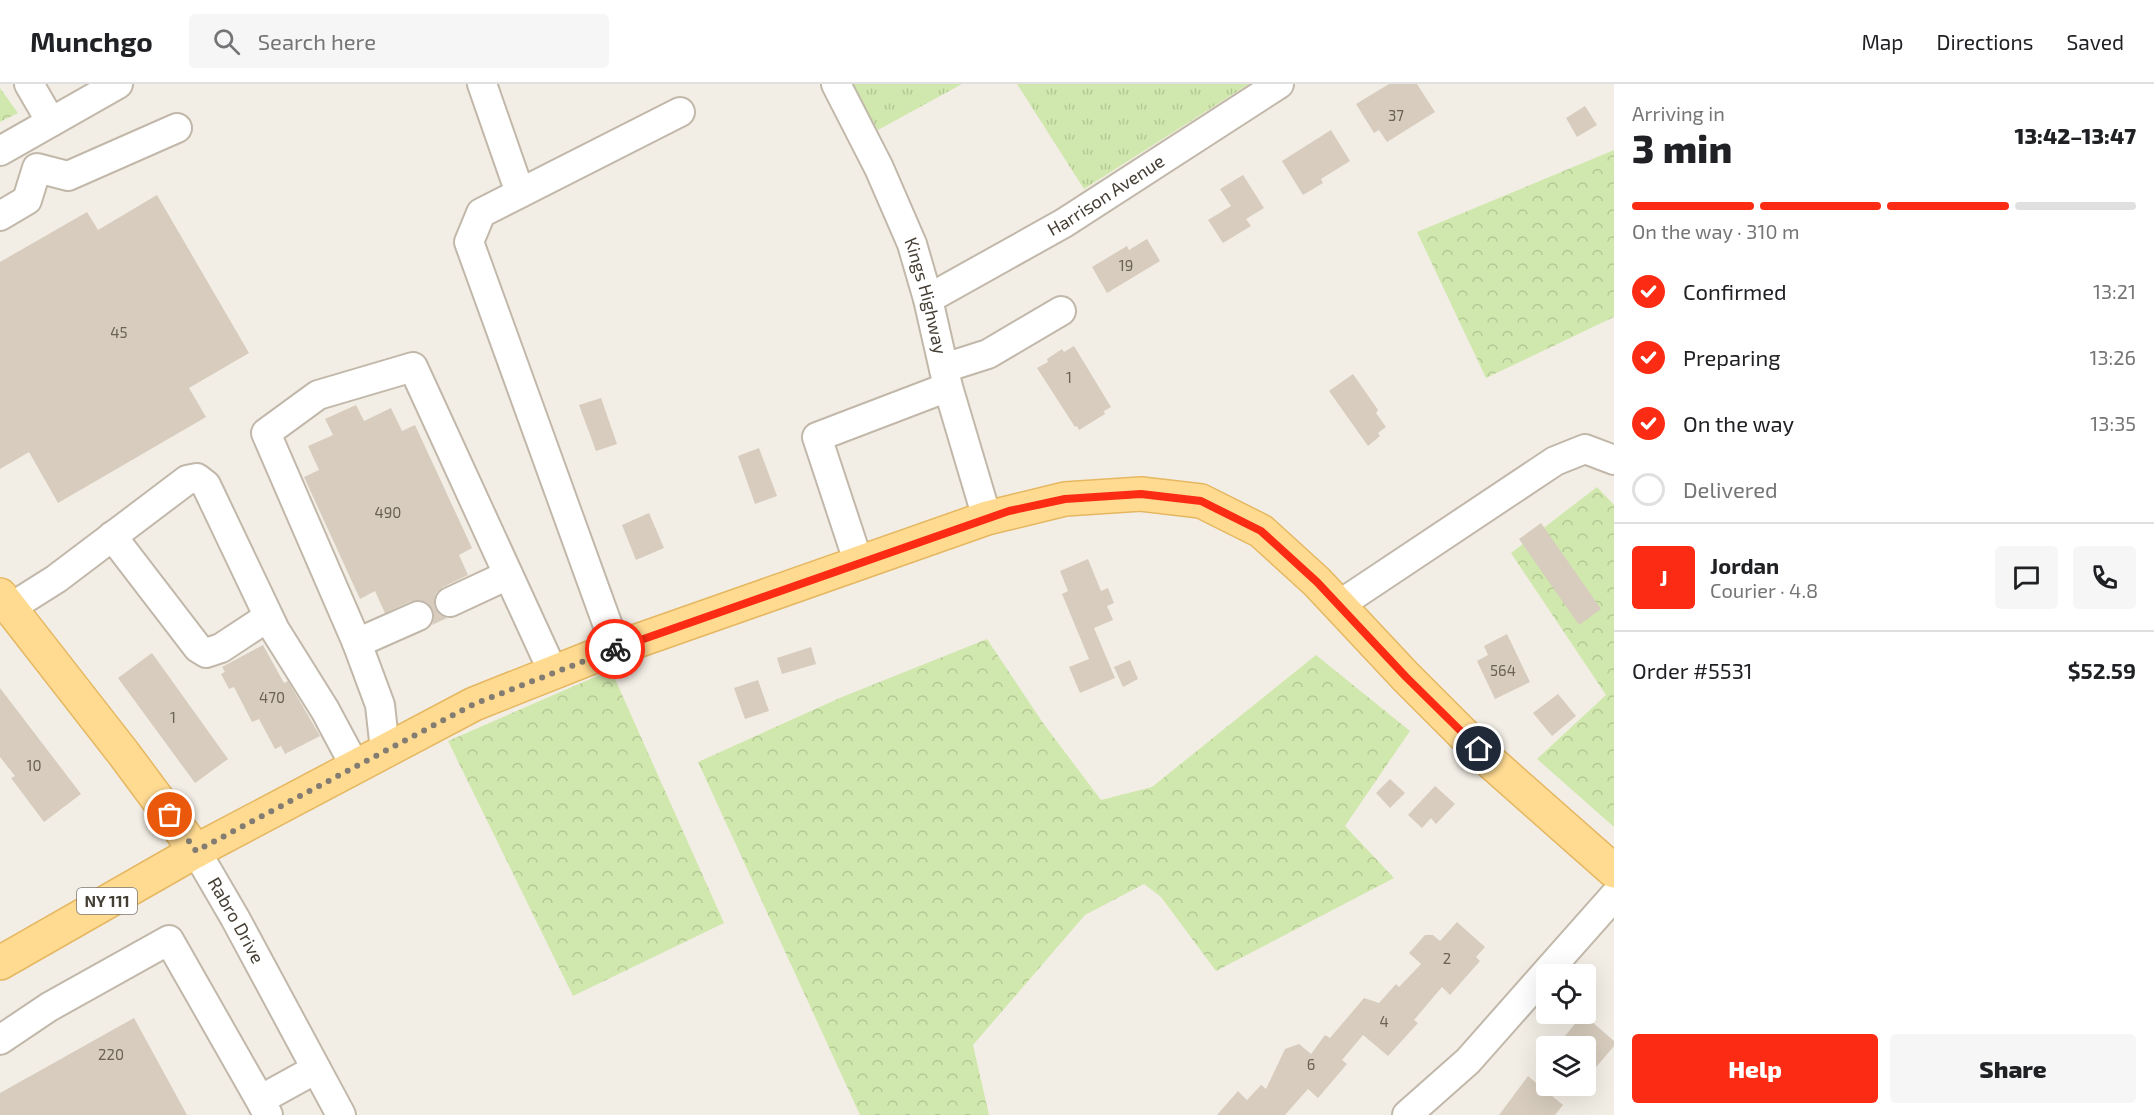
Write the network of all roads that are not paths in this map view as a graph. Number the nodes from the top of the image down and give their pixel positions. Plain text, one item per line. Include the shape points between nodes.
1 (28, 84) edge
2 (117, 84) edge
3 (482, 84) edge
4 (836, 84) edge
5 (1279, 84) edge
6 (680, 112) dead end
7 (51, 122) junction
8 (177, 128) dead end
9 (11, 145) edge
10 (37, 168) junction
11 (520, 193) junction
12 (0, 216) edge
13 (928, 299) junction
14 (1061, 311) dead end
15 (946, 377) junction
16 (1614, 460) edge
17 (987, 518) junction
18 (112, 536) junction
19 (859, 564) junction
20 (508, 575) junction
21 (5, 601) edge
22 (450, 602) dead end
23 (1339, 605) junction
24 (268, 616) junction
25 (418, 616) dead end
26 (357, 643) junction
27 (616, 648) junction
28 (553, 672) junction
29 (385, 750) junction
30 (355, 766) junction
31 (196, 851) junction
32 (1614, 871) edge
33 (1614, 896) edge
34 (0, 963) edge
35 (0, 1040) edge
36 (316, 1069) junction
37 (265, 1110) edge
38 (341, 1115) edge
39 (1407, 1115) edge

1 - 7 street
2 - 7 street
3 - 11 street
4 - 13 street, Kings Highway via 897,208
5 - 13 street, Harrison Avenue via 1064,223
6 - 11 street
7 - 9 street
8 - 10 street via 68,176
9 - 10 street
10 - 12 street via 27,200
11 - 27 street via 481,213 469,242
13 - 15 street, Kings Highway
14 - 15 street
15 - 17 street, Kings Highway
15 - 19 street via 817,436
16 - 23 street via 1585,449 1555,461
17 - 19 main road, NY 111
17 - 23 main road, NY 111 via 1065,499 1141,494 1201,501 1261,531
18 - 21 street via 56,579
18 - 24 street via 198,648 206,653 221,648
18 - 24 street via 187,480 197,478 206,485
19 - 27 main road, NY 111
20 - 22 street
20 - 26 street via 413,367 318,394 266,433
20 - 28 street
21 - 31 main road, Rabro Drive
23 - 32 main road, NY 111 via 1485,756
24 - 30 street
25 - 26 street
26 - 29 street via 380,705
27 - 28 main road, NY 111
28 - 29 main road, NY 111 via 474,704
29 - 30 main road, NY 111
30 - 31 main road, NY 111
31 - 34 main road, NY 111
31 - 36 street, Rabro Drive
33 - 39 street via 1467,1061
35 - 37 street via 49,1007 169,940
36 - 37 street via 271,1094 264,1100
36 - 38 street, Rabro Drive

